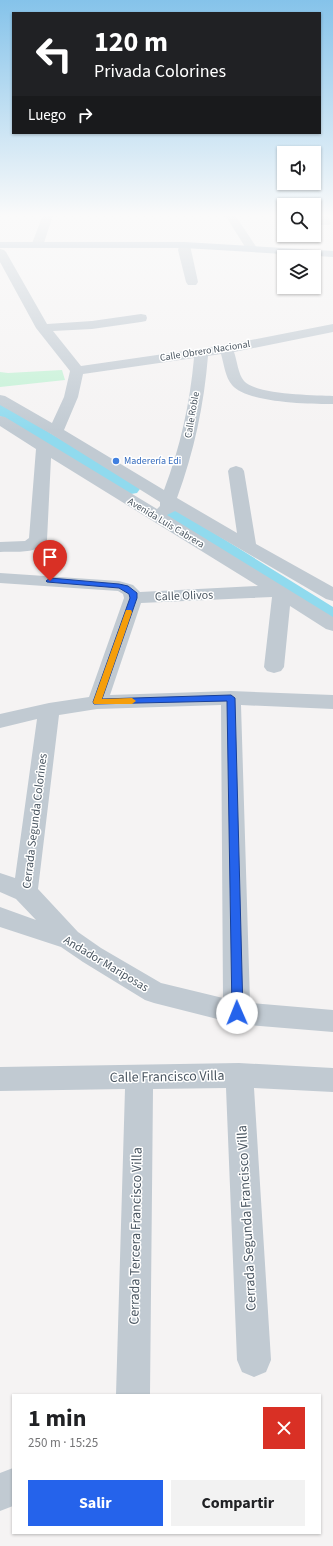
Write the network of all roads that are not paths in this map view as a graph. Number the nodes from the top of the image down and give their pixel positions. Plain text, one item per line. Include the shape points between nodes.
1 (20, 287) edge
2 (140, 318) dead end
3 (43, 328) junction
4 (333, 328) edge
5 (226, 348) junction
6 (201, 352) junction
7 (77, 371) junction
8 (0, 399) edge
9 (333, 400) edge
10 (0, 420) edge
11 (56, 431) junction
12 (44, 448) junction
13 (236, 471) dead end
14 (152, 491) junction
15 (128, 499) junction
16 (168, 500) junction
17 (152, 512) junction
18 (0, 546) edge
19 (248, 546) junction
20 (0, 578) edge
21 (280, 592) junction
22 (333, 595) edge
23 (134, 598) junction
24 (333, 625) edge
25 (274, 667) dead end
26 (231, 698) junction
27 (97, 702) junction
28 (333, 702) edge
29 (49, 710) junction
30 (1, 717) edge
31 (0, 882) edge
32 (25, 892) junction
33 (0, 917) edge
34 (69, 939) junction
35 (237, 1013) junction
36 (333, 1021) edge
37 (239, 1075) junction
38 (139, 1078) junction
39 (0, 1079) edge
40 (333, 1080) edge
41 (254, 1360) dead end
42 (133, 1394) edge
43 (12, 1487) edge
44 (0, 1493) edge

1 - 3 street
2 - 3 street via 92,325
3 - 7 street
4 - 5 street, Calle Obrero Nacional via 299,329
5 - 6 street, Calle Obrero Nacional
5 - 9 street via 240,386 290,399
6 - 7 street, Calle Obrero Nacional
6 - 16 street, Calle Roble via 190,429
7 - 11 street via 71,397
8 - 11 street, Avenida Luis Cabrera
10 - 12 street, Avenida Luis Cabrera
11 - 14 street, Avenida Luis Cabrera
12 - 15 street, Avenida Luis Cabrera
12 - 18 street via 39,536 36,543
13 - 19 street
14 - 15 street via 135,492
14 - 16 street, Avenida Luis Cabrera
15 - 17 street, Avenida Luis Cabrera
16 - 17 street via 168,509
16 - 19 street, Avenida Luis Cabrera
17 - 21 street, Avenida Luis Cabrera
19 - 22 street, Avenida Luis Cabrera
20 - 23 street via 119,586 130,590
21 - 23 street, Calle Olivos
21 - 24 street, Avenida Luis Cabrera
21 - 25 street
23 - 27 street
26 - 27 street
26 - 28 street
26 - 35 street
27 - 29 street
29 - 30 street
29 - 32 street, Cerrada Segunda Colorines
31 - 32 street
32 - 34 street, Cerrada Segunda Colorines
33 - 34 street, Andador Mariposas
34 - 35 street, Andador Mariposas via 154,992
35 - 36 street, Andador Mariposas
37 - 38 street, Calle Francisco Villa
37 - 40 street, Calle Francisco Villa
37 - 41 street, Cerrada Segunda Francisco Villa
38 - 39 street, Calle Francisco Villa
38 - 42 street, Cerrada Tercera Francisco Villa
43 - 44 street

